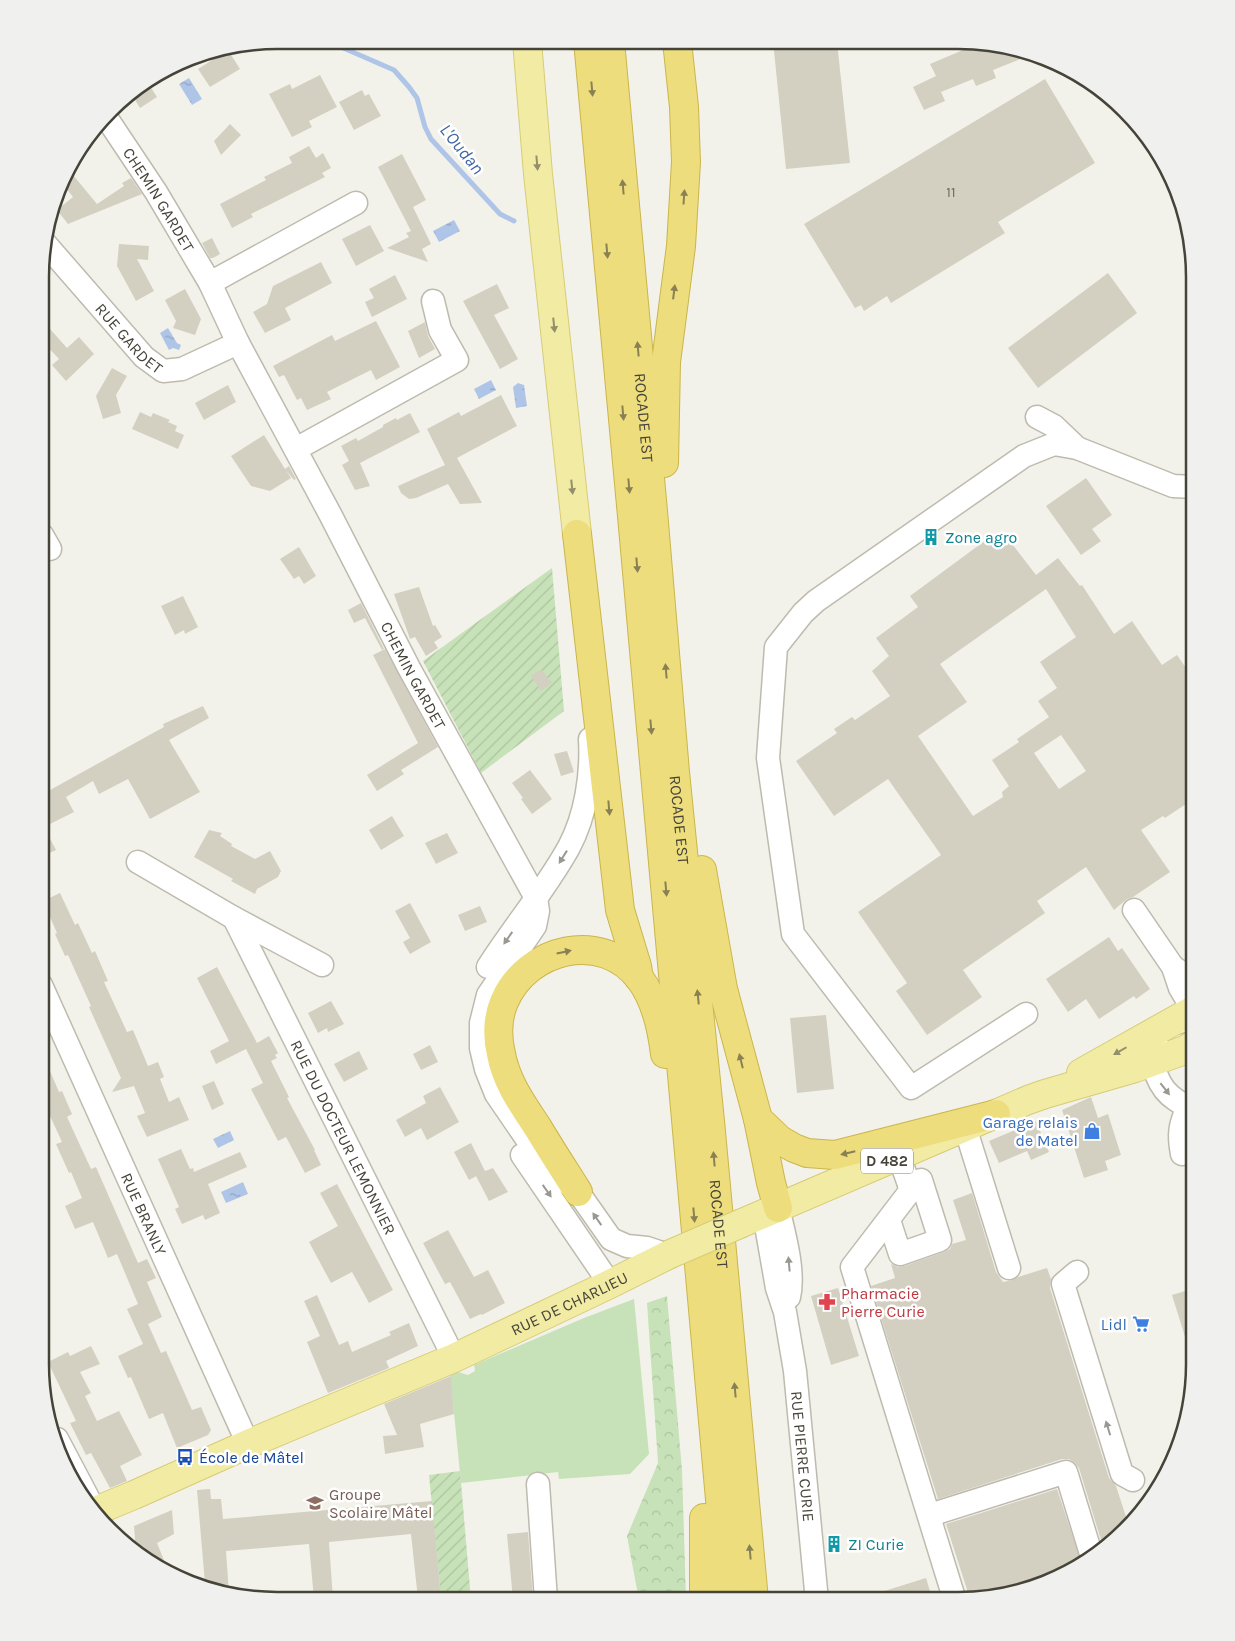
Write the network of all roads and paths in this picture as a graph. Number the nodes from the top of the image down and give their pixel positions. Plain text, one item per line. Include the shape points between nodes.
1 (523, 49) edge
2 (528, 49) edge
3 (589, 49) edge
4 (611, 49) edge
5 (678, 49) edge
6 (534, 115) junction
7 (109, 122) edge
8 (356, 203) dead end
9 (51, 250) edge
10 (210, 283) junction
11 (433, 301) dead end
12 (238, 343) junction
13 (1037, 417) dead end
14 (1077, 448) junction
15 (296, 449) junction
16 (646, 450) junction
17 (1186, 487) edge
18 (650, 512) junction
19 (577, 534) junction
20 (675, 772) junction
21 (138, 862) dead end
22 (536, 898) junction
23 (1134, 910) dead end
24 (234, 918) junction
25 (322, 965) dead end
26 (1173, 967) junction
27 (1186, 975) edge
28 (640, 978) junction
29 (1186, 997) edge
30 (49, 1003) edge
31 (1026, 1014) dead end
32 (1186, 1014) edge
33 (1186, 1016) edge
34 (1186, 1049) edge
35 (1154, 1062) junction
36 (1046, 1094) junction
37 (1186, 1105) edge
38 (996, 1114) junction
39 (1186, 1115) edge
40 (758, 1119) junction
41 (966, 1127) junction
42 (688, 1149) junction
43 (1186, 1151) edge
44 (899, 1156) junction
45 (909, 1184) junction
46 (578, 1192) junction
47 (761, 1215) junction
48 (889, 1220) junction
49 (611, 1240) junction
50 (668, 1255) junction
51 (1009, 1268) dead end
52 (1077, 1272) dead end
53 (613, 1283) junction
54 (454, 1358) junction
55 (713, 1440) junction
56 (248, 1444) junction
57 (1133, 1480) dead end
58 (538, 1484) dead end
59 (100, 1508) edge
60 (930, 1516) junction
61 (1090, 1550) edge
62 (545, 1592) edge
63 (704, 1592) edge
64 (728, 1592) edge
65 (753, 1592) edge
66 (816, 1592) edge
67 (952, 1592) edge

1 - 6 main road
2 - 6 main road
3 -> 16 highway, ROCADE EST
16 -> 4 highway, ROCADE EST
16 -> 5 highway via 666,362 681,246 686,162
6 -> 19 main road
7 - 10 street, CHEMIN GARDET
8 - 10 street
9 - 12 street, RUE GARDET via 144,357 163,371 182,370
10 - 12 street, CHEMIN GARDET
11 - 15 street via 440,330 457,360
12 - 15 street, CHEMIN GARDET
13 - 14 street via 1054,426
14 - 17 street via 1173,486
14 - 31 street via 1054,444 1024,456 816,601 776,647 768,758 793,934 911,1088
15 - 22 street, CHEMIN GARDET via 409,668
16 - 18 highway, ROCADE EST
16 - 18 highway
20 -> 18 highway, ROCADE EST via 658,566
18 -> 42 highway, ROCADE EST
19 -> 22 street via 590,776 570,845
19 -> 28 highway via 620,910
40 -> 20 highway via 723,989 689,792
65 -> 20 highway, ROCADE EST
21 - 24 street
22 - 46 street via 535,926 488,995 481,1023 481,1048 496,1094 532,1148 552,1171
22 -> 53 street via 481,979 470,1007 469,1054 487,1100
23 - 26 street
24 - 25 street
24 - 54 street, RUE DU DOCTEUR LEMONNIER
26 - 27 street
26 - 29 street
28 - 42 highway via 658,1017 674,1122
46 -> 28 highway via 504,1069 498,1036 499,1019 513,987 542,960 558,952 594,950 612,956
30 - 56 street, RUE BRANLY
32 -> 36 main road, RUE DE CHARLIEU / D 482
33 - 35 street via 1160,1040
34 - 35 main road, RUE DE CHARLIEU / D 482
35 - 36 main road, RUE DE CHARLIEU / D 482
35 -> 37 street via 1158,1080 1171,1096
36 - 38 main road, RUE DE CHARLIEU / D 482
38 -> 40 highway via 835,1155 807,1153 794,1148 780,1140
38 - 41 main road, RUE DE CHARLIEU / D 482
39 - 43 street via 1180,1124 1179,1137 1182,1154
40 - 47 highway via 771,1183
41 - 44 main road, RUE DE CHARLIEU / D 482
41 - 51 street
42 -> 55 highway, ROCADE EST
44 - 45 street
44 - 47 main road, RUE DE CHARLIEU / D 482
45 - 48 street via 911,1190
45 - 48 street via 921,1180 940,1240 900,1254
49 -> 46 street
47 - 50 main road, RUE DE CHARLIEU / D 482, bridge
47 - 66 street, RUE PIERRE CURIE via 787,1247 791,1289 785,1312 795,1371
48 - 60 street via 852,1267
49 - 50 street
49 - 53 street via 620,1260
50 - 53 main road, RUE DE CHARLIEU
57 -> 52 street via 1122,1474 1063,1284
53 - 54 main road, RUE DE CHARLIEU
54 - 56 main road, RUE DE CHARLIEU
55 - 63 highway via 703,1478
55 - 64 highway, ROCADE EST
56 - 59 main road, RUE DE CHARLIEU
58 - 62 street
60 - 61 street via 1066,1472
60 - 67 street

